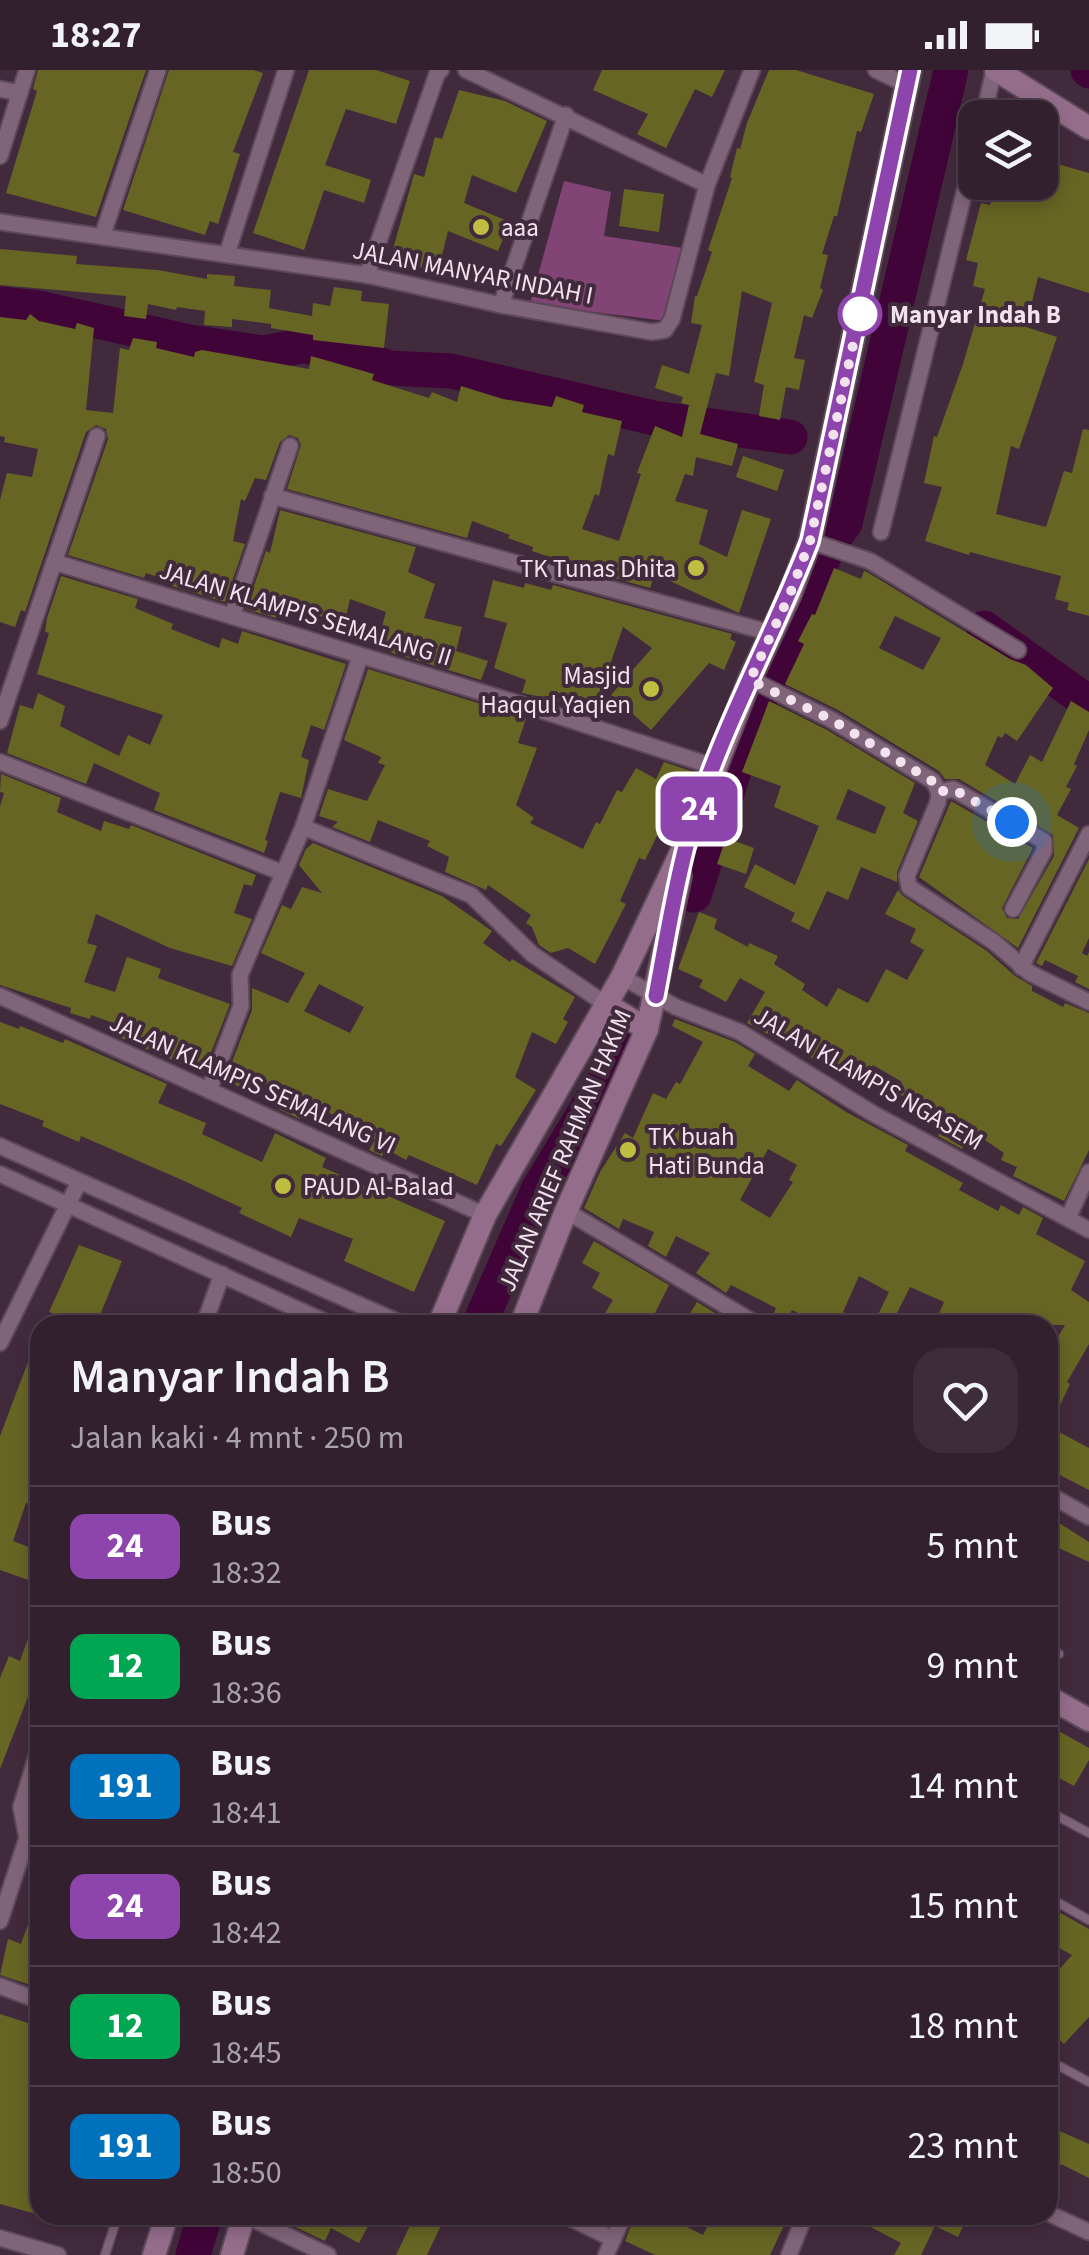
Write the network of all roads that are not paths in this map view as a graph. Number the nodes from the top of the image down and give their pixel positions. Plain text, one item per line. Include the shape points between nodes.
1 (27, 70) edge
2 (158, 70) edge
3 (286, 70) edge
4 (441, 70) edge
5 (466, 70) edge
6 (752, 70) edge
7 (876, 70) edge
8 (995, 70) edge
9 (908, 77) edge
10 (0, 89) edge
11 (20, 93) junction
12 (988, 100) edge
13 (566, 115) junction
14 (1089, 128) edge
15 (0, 156) edge
16 (706, 185) junction
17 (962, 200) edge
18 (0, 222) edge
19 (102, 237) junction
20 (226, 254) junction
21 (368, 276) junction
22 (500, 304) junction
23 (97, 436) dead end
24 (290, 446) dead end
25 (272, 496) junction
26 (881, 532) dead end
27 (819, 543) junction
28 (54, 562) junction
29 (232, 616) junction
30 (771, 634) junction
31 (1018, 650) dead end
32 (360, 658) junction
33 (761, 685) junction
34 (0, 720) edge
35 (0, 762) edge
36 (715, 767) junction
37 (939, 792) junction
38 (303, 827) junction
39 (1089, 834) edge
40 (688, 838) junction
41 (283, 873) junction
42 (1012, 909) dead end
43 (1022, 967) junction
44 (622, 977) junction
45 (0, 996) edge
46 (656, 996) junction
47 (1089, 1002) edge
48 (606, 1004) junction
49 (648, 1029) junction
50 (209, 1090) junction
51 (0, 1146) edge
52 (1089, 1172) edge
53 (0, 1174) edge
54 (78, 1182) junction
55 (67, 1205) junction
56 (566, 1211) junction
57 (484, 1215) junction
58 (1068, 1218) junction
59 (1089, 1230) edge
60 (222, 1274) junction
61 (208, 1315) edge
62 (310, 1315) edge
63 (367, 1315) edge
64 (443, 1315) edge
65 (525, 1315) edge
66 (741, 1315) edge
67 (0, 1343) edge
68 (1058, 1500) edge
69 (1089, 1518) edge
70 (1058, 1703) edge
71 (1089, 1720) edge
72 (30, 1776) edge
73 (1058, 1816) edge
74 (1089, 1833) edge
75 (1058, 1903) edge
76 (1089, 1920) edge
77 (0, 1921) edge
78 (0, 1986) edge
79 (30, 1997) edge
80 (1058, 2065) edge
81 (1089, 2082) edge
82 (1058, 2218) edge
83 (115, 2225) edge
84 (163, 2225) edge
85 (241, 2225) edge
86 (265, 2225) edge
87 (585, 2225) edge
88 (619, 2225) edge
89 (802, 2225) edge
90 (1089, 2232) edge
91 (0, 2238) edge
92 (613, 2238) junction
93 (792, 2254) edge
94 (58, 2255) edge
95 (105, 2255) edge
96 (154, 2255) edge
97 (232, 2255) edge
98 (328, 2255) edge
99 (606, 2255) edge

1 - 11 street
2 - 19 street
3 - 20 street
4 - 21 street
5 - 13 street
6 - 16 street, JALAN MANYAR INDAH I
7 - 9 street
8 - 12 street
8 - 14 street
9 - 27 street via 830,458
10 - 11 street
11 - 15 street
13 - 16 street
13 - 22 street
16 - 22 street, JALAN MANYAR INDAH I via 665,330
17 - 26 street
18 - 19 street, JALAN MANYAR INDAH I
19 - 20 street, JALAN MANYAR INDAH I
20 - 21 street, JALAN MANYAR INDAH I
21 - 22 street, JALAN MANYAR INDAH I
23 - 28 street
24 - 25 street
25 - 29 street
25 - 30 street
27 - 30 street
27 - 31 street via 870,561
28 - 29 street, JALAN KLAMPIS SEMALANG II
28 - 34 street
29 - 32 street, JALAN KLAMPIS SEMALANG II
30 - 33 street
32 - 36 street, JALAN KLAMPIS SEMALANG II
32 - 38 street
33 - 36 street
33 - 37 street via 832,720 932,781
35 - 41 street
36 - 40 street
37 - 42 street via 953,789 1044,841
37 - 43 street via 907,876 910,888
38 - 41 street
38 - 48 street via 471,895 532,954
39 - 43 street
40 - 44 street, JALAN ARIEF RAHMAN HAKIM
40 - 46 street, JALAN ARIEF RAHMAN HAKIM
41 - 50 street via 240,975 241,1006
43 - 47 street
44 - 46 street, JALAN KLAMPIS NGASEM
44 - 48 street, JALAN ARIEF RAHMAN HAKIM
45 - 50 street, JALAN KLAMPIS SEMALANG VI
46 - 49 street, JALAN ARIEF RAHMAN HAKIM
46 - 58 street, JALAN KLAMPIS NGASEM via 740,1032
48 - 49 street
48 - 57 street, JALAN ARIEF RAHMAN HAKIM
49 - 56 street, JALAN ARIEF RAHMAN HAKIM
50 - 57 street, JALAN KLAMPIS SEMALANG VI
51 - 54 street
52 - 58 street
53 - 55 street
54 - 55 street
54 - 63 street
55 - 60 street
55 - 67 street
56 - 65 street, JALAN ARIEF RAHMAN HAKIM
56 - 66 street
57 - 64 street, JALAN ARIEF RAHMAN HAKIM
58 - 59 street, JALAN KLAMPIS NGASEM
60 - 61 street
60 - 62 street
68 - 69 street
70 - 71 street
72 - 77 street via 20,1808 26,1838
73 - 74 lane
75 - 76 lane
78 - 79 street
80 - 81 lane
82 - 90 street
83 - 95 lane
84 - 96 street
85 - 97 street
86 - 98 street
87 - 92 street
88 - 92 street
89 - 93 street
91 - 94 street
92 - 99 street

